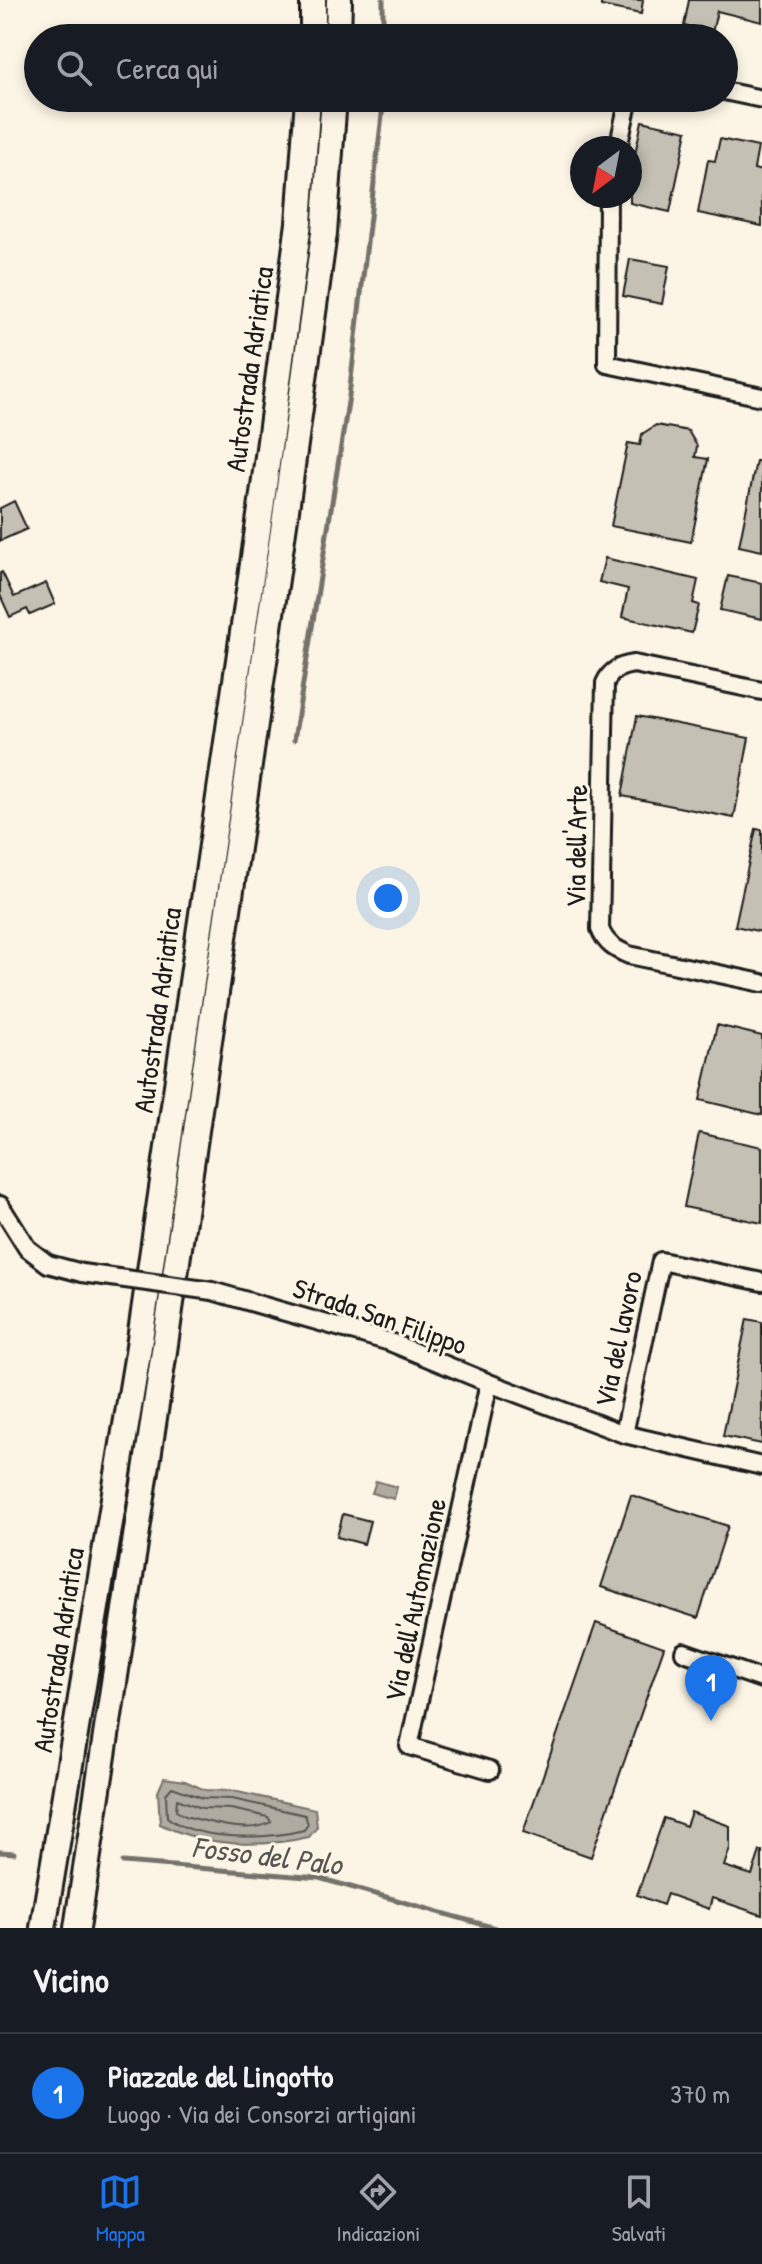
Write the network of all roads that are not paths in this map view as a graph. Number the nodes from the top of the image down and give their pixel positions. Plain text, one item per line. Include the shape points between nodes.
1 (313, 0) edge
2 (339, 0) edge
3 (313, 24) edge
4 (338, 24) edge
5 (738, 94) edge
6 (762, 99) edge
7 (307, 112) edge
8 (333, 112) edge
9 (626, 112) edge
10 (621, 136) edge
11 (608, 208) edge
12 (762, 397) edge
13 (762, 691) edge
14 (762, 983) edge
15 (0, 1205) edge
16 (762, 1282) edge
17 (489, 1383) junction
18 (624, 1434) junction
19 (762, 1466) edge
20 (684, 1652) dead end
21 (762, 1679) edge
22 (490, 1770) dead end
23 (43, 1928) edge
24 (77, 1928) edge

1 - 3 highway
2 - 4 highway
5 - 6 street
7 - 23 highway, Autostrada Adriatica via 299,223 138,1353
8 - 24 highway, Autostrada Adriatica via 324,233 287,501
9 - 10 street
11 - 12 street via 607,364
13 - 14 street, Via dell'Arte via 634,664 616,669 605,683 600,929 604,940 629,955
15 - 17 street, Strada San Filippo, bridge via 27,1248 48,1264 212,1291 390,1342
16 - 18 street, Via del lavoro via 661,1261
17 - 18 street, Strada San Filippo
17 - 22 street, Via dell'Automazione via 409,1746
18 - 19 street, Strada San Filippo
20 - 21 street

